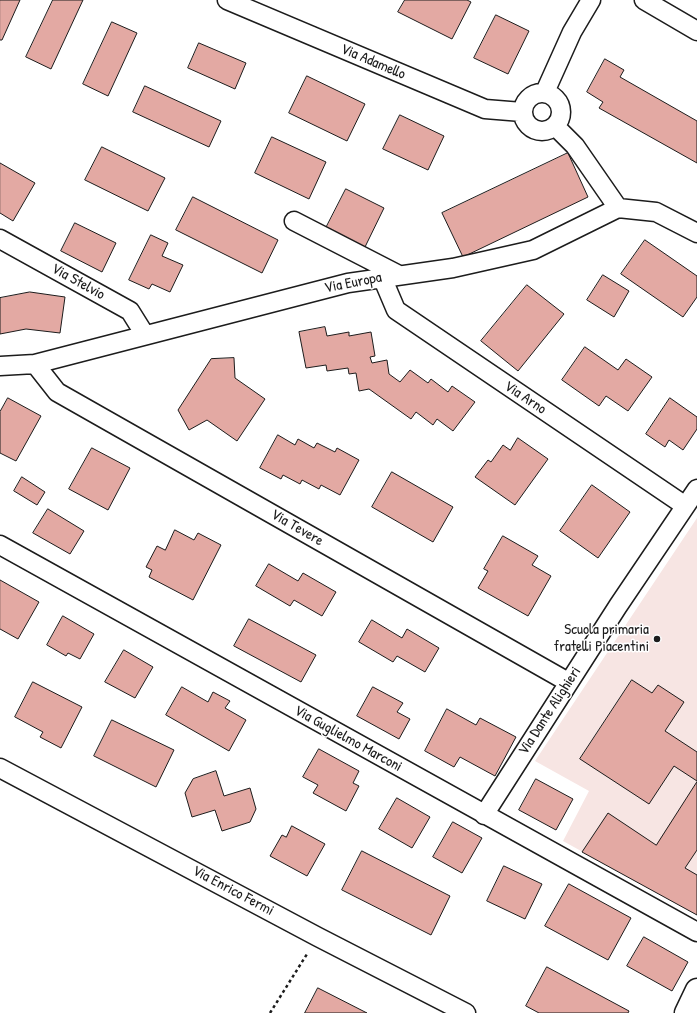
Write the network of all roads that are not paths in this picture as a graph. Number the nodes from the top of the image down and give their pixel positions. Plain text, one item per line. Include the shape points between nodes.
1 (227, 0) edge
2 (591, 0) edge
3 (644, 0) edge
4 (697, 31) edge
5 (545, 92) junction
6 (522, 112) junction
7 (556, 127) junction
8 (618, 208) junction
9 (294, 221) dead end
10 (697, 233) edge
11 (0, 239) edge
12 (390, 276) junction
13 (145, 335) junction
14 (35, 364) junction
15 (0, 366) edge
16 (697, 489) edge
17 (684, 505) junction
18 (0, 545) edge
19 (568, 682) junction
20 (0, 768) edge
21 (484, 814) junction
22 (697, 932) edge
23 (697, 990) edge
24 (466, 1013) edge
25 (686, 1013) edge

1 - 6 street, Via Adamello via 485,109
2 - 5 street via 572,32
3 - 4 street
5 - 6 street via 529,97
5 - 7 street via 558,99 562,113
6 - 7 street via 527,126 541,132
7 - 8 street via 574,146
8 - 10 street via 656,212
8 - 12 street, Via Europa via 533,250 453,268
9 - 12 street
11 - 13 street, Via Stelvio via 130,310
12 - 13 street, Via Europa via 348,283
12 - 17 street, Via Arno via 396,310
13 - 14 street, Via Europa
14 - 15 street, Via Europa
14 - 19 street, Via Tevere via 58,392
16 - 17 street, Via Dante Alighieri
17 - 19 street, Via Dante Alighieri
18 - 21 street, Via Guglielmo Marconi
19 - 21 street, Via Dante Alighieri
20 - 24 street, Via Enrico Fermi
21 - 22 street, Via Guglielmo Marconi
23 - 25 street

